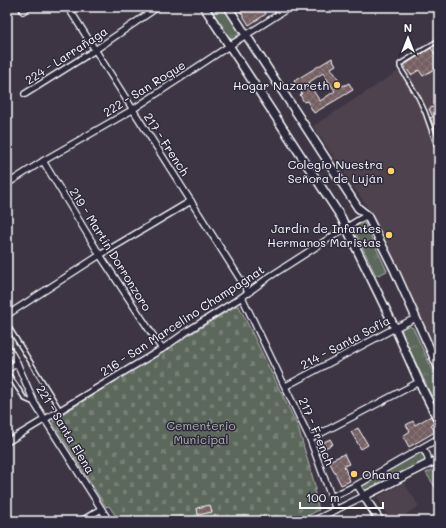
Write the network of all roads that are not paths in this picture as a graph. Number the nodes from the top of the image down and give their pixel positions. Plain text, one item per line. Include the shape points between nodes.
1 (28, 7) edge
2 (68, 7) edge
3 (158, 7) edge
4 (204, 7) edge
5 (228, 7) edge
6 (290, 7) edge
7 (23, 11) dead end
8 (246, 35) junction
9 (439, 40) edge
10 (229, 46) junction
11 (95, 50) junction
12 (25, 94) dead end
13 (132, 110) junction
14 (439, 152) edge
15 (44, 161) junction
16 (7, 184) edge
17 (191, 201) junction
18 (370, 213) junction
19 (347, 227) junction
20 (100, 255) junction
21 (248, 292) junction
22 (242, 297) junction
23 (7, 315) edge
24 (416, 318) junction
25 (7, 324) edge
26 (395, 328) junction
27 (7, 346) edge
28 (162, 349) junction
29 (17, 363) junction
30 (439, 369) edge
31 (7, 371) edge
32 (419, 382) junction
33 (286, 386) junction
34 (35, 404) junction
35 (60, 410) junction
36 (45, 418) junction
37 (439, 422) edge
38 (439, 438) edge
39 (310, 439) junction
40 (7, 442) edge
41 (420, 449) junction
42 (439, 460) edge
43 (428, 464) junction
44 (357, 485) junction
45 (364, 496) junction
46 (331, 497) junction
47 (101, 509) junction
48 (336, 510) junction
49 (82, 521) edge
50 (109, 521) edge
51 (313, 521) edge
52 (380, 521) edge

1 - 7 street
2 - 11 street, 217 - French
3 - 11 street, 224 - Larrañaga
4 - 10 street
5 - 8 street
6 - 8 street, 222 - San Roque
8 - 10 street, 222 - San Roque
8 - 18 street via 358,208
9 - 14 lane via 400,64 400,67 425,112
10 - 13 street, 222 - San Roque
10 - 19 street
11 - 12 street, 224 - Larrañaga
11 - 13 street, 217 - French
13 - 15 street, 222 - San Roque
13 - 17 street, 217 - French
15 - 16 street, 222 - San Roque
15 - 20 street, 219 - Martín Dorronzoro
17 - 20 street
17 - 21 street, 217 - French
18 - 19 street, 216 - San Marcelino Champagnat
18 - 24 street
19 - 21 street, 216 - San Marcelino Champagnat
19 - 26 street
20 - 23 street
20 - 28 street, 219 - Martín Dorronzoro
21 - 22 street, 216 - San Marcelino Champagnat
22 - 28 street, 216 - San Marcelino Champagnat
22 - 33 street, 217 - French
24 - 26 street, 214 - Santa Sofía
24 - 30 street
25 - 35 lane
26 - 32 street
26 - 33 street, 214 - Santa Sofía
27 - 29 street, 221 - Santa Elena
28 - 35 street, 216 - San Marcelino Champagnat
29 - 31 street
29 - 34 street, 221 - Santa Elena
31 - 34 lane via 25,399
32 - 37 street
32 - 39 street
33 - 39 street, 217 - French
34 - 36 street, 221 - Santa Elena
35 - 36 street, 216 - San Marcelino Champagnat
36 - 40 street, 216 - San Marcelino Champagnat
36 - 47 street, 221 - Santa Elena
38 - 41 street
39 - 46 street, 217 - French
41 - 43 street via 427,454
41 - 44 street
42 - 43 street
43 - 45 street
44 - 45 street
44 - 46 street
45 - 48 street
45 - 52 street
46 - 48 street, 217 - French
47 - 49 street
47 - 50 street, 221 - Santa Elena
48 - 51 street

